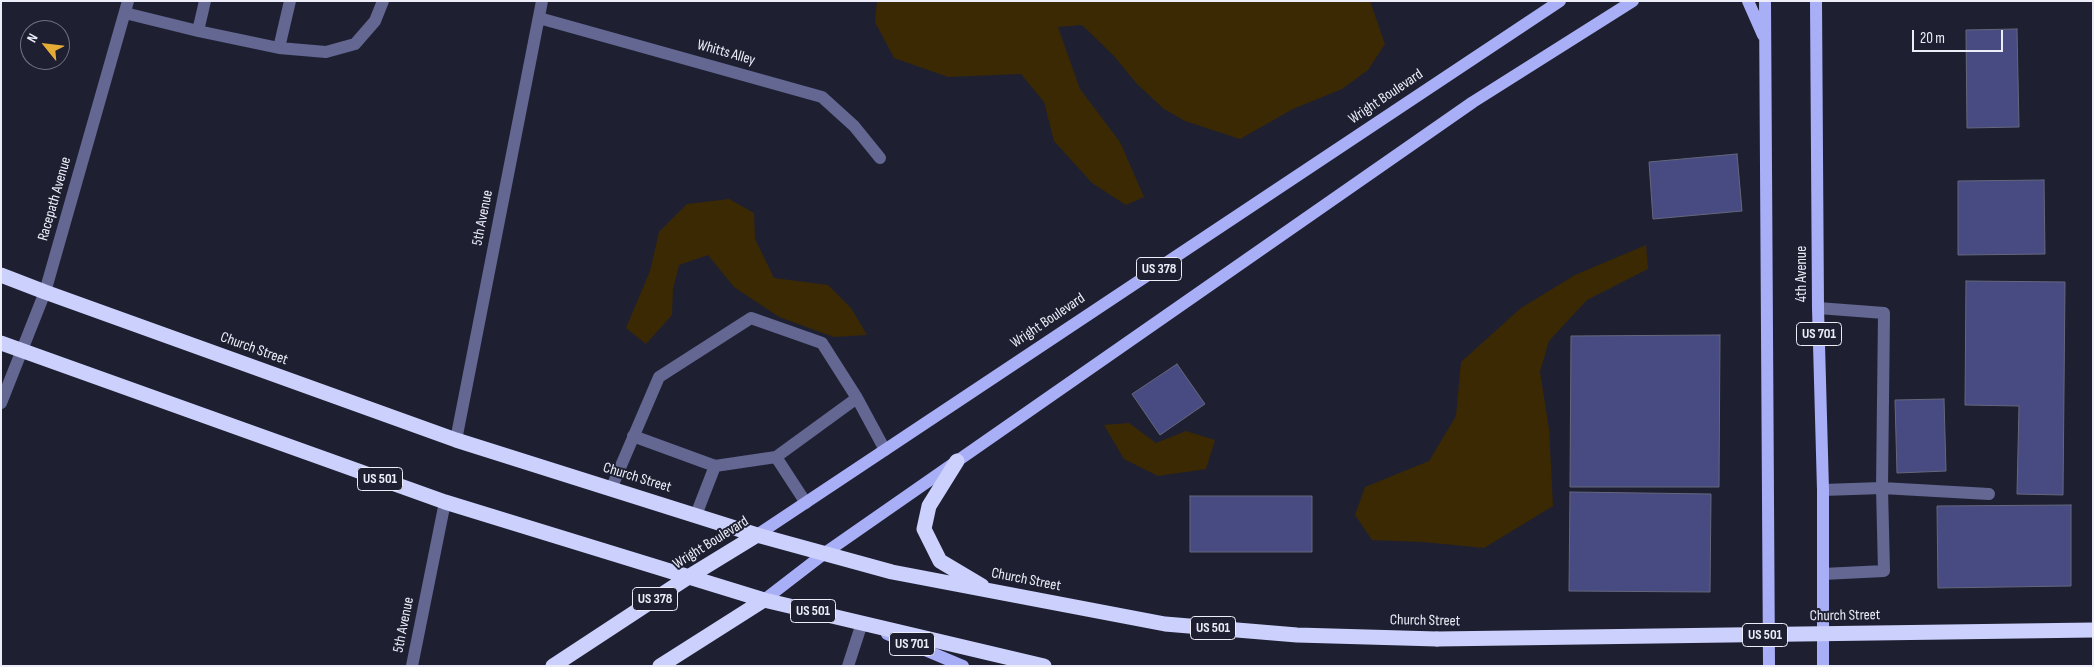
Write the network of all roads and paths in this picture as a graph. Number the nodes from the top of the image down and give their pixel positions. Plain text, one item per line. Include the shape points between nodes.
1 (206, 1) edge
2 (290, 1) edge
3 (383, 1) edge
4 (542, 1) edge
5 (1560, 1) edge
6 (1633, 1) edge
7 (1748, 1) edge
8 (1765, 1) edge
9 (1816, 1) edge
10 (127, 7) edge
11 (539, 18) junction
12 (198, 31) junction
13 (1765, 40) junction
14 (278, 48) junction
15 (880, 158) dead end
16 (1, 275) edge
17 (45, 292) junction
18 (1818, 308) junction
19 (1, 343) edge
20 (22, 352) junction
21 (857, 398) junction
22 (1, 402) edge
23 (633, 436) junction
24 (456, 440) junction
25 (885, 450) junction
26 (776, 457) junction
27 (957, 461) junction
28 (715, 466) junction
29 (1882, 488) junction
30 (611, 489) junction
31 (1823, 490) junction
32 (1989, 494) dead end
33 (445, 502) junction
34 (806, 503) junction
35 (696, 515) junction
36 (757, 535) junction
37 (825, 553) junction
38 (1823, 574) junction
39 (690, 576) junction
40 (992, 591) junction
41 (764, 600) junction
42 (862, 623) junction
43 (2093, 630) edge
44 (412, 666) edge
45 (553, 666) edge
46 (660, 666) edge
47 (848, 666) edge
48 (963, 666) edge
49 (1044, 666) edge
50 (1769, 666) edge
51 (1823, 666) edge

1 - 12 street
2 - 14 street
3 - 14 street via 376,21 355,44 326,52
4 - 11 street, 5th Avenue
5 - 25 main road, Wright Boulevard / US 378
6 - 27 main road, US 378 via 1473,102
7 - 13 main road
8 - 13 main road
9 - 18 main road, 4th Avenue / US 701
10 - 12 street
10 - 17 street, Racepath Avenue
11 - 15 street, Whitts Alley via 822,97 854,126
11 - 24 street, 5th Avenue
12 - 14 street
13 - 50 main road
16 - 17 highway, Church Street / US 501
17 - 20 street, Racepath Avenue
17 - 24 highway, Church Street / US 501
18 - 29 street via 1884,313
18 - 31 main road, 4th Avenue / US 701
19 - 20 highway, US 501
20 - 22 street, Racepath Avenue
20 - 33 highway, US 501
21 - 23 street via 822,343 750,318 658,377
21 - 25 street
21 - 26 street
23 - 28 street
23 - 30 street
24 - 30 highway, Church Street / US 501
25 - 34 main road, Wright Boulevard / US 378
26 - 28 street
26 - 34 street
27 - 37 main road, US 378
27 - 40 highway via 929,506 924,529 940,561
28 - 35 street
29 - 31 street
29 - 32 street
29 - 38 street via 1884,571
30 - 35 highway, Church Street / US 501
31 - 38 main road, 4th Avenue / US 701
33 - 39 highway, US 501
33 - 44 street, 5th Avenue
34 - 36 main road, Wright Boulevard / US 378
35 - 36 highway, Church Street / US 501
36 - 37 highway, Church Street / US 501
36 - 39 highway, Wright Boulevard / US 378
37 - 40 highway, Church Street / US 501 via 892,572
37 - 41 main road, US 378
38 - 51 main road, 4th Avenue / US 701
39 - 41 highway, US 501
39 - 45 highway, Wright Boulevard / US 378
40 - 43 highway, Church Street / US 501, bridge via 1166,624 1297,635 1438,639
41 - 42 highway, US 501
41 - 46 highway, US 378
42 - 47 street
42 - 48 main road, US 701
42 - 49 highway, US 501

